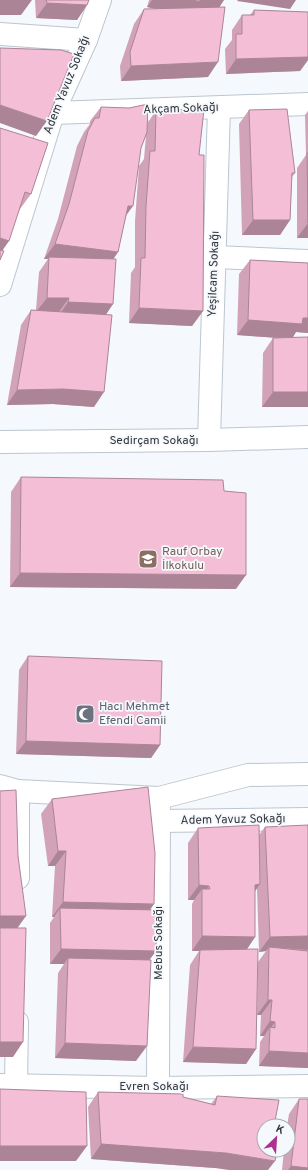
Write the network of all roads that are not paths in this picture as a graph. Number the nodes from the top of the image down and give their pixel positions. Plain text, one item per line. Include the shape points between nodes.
1 (100, 0) edge
2 (0, 34) edge
3 (86, 40) junction
4 (308, 104) edge
5 (219, 108) junction
6 (53, 113) junction
7 (215, 258) junction
8 (308, 261) edge
9 (0, 285) edge
10 (308, 437) edge
11 (210, 440) junction
12 (0, 442) edge
13 (308, 774) edge
14 (9, 788) edge
15 (159, 798) junction
16 (308, 819) edge
17 (159, 821) junction
18 (18, 894) edge
19 (17, 1006) edge
20 (8, 1085) edge
21 (308, 1086) edge
22 (158, 1088) junction

1 - 3 street, Adem Yavuz Sokağı
2 - 3 street
3 - 6 street, Adem Yavuz Sokağı
4 - 5 street, Akçam Sokağı
5 - 6 street, Akçam Sokağı
5 - 7 street, Yeşilcam Sokağı
6 - 9 street, Adem Yavuz Sokağı
7 - 8 street
7 - 11 street, Yeşilcam Sokağı
10 - 11 street, Sedirçam Sokağı
11 - 12 street, Sedirçam Sokağı
13 - 15 street via 248,775
14 - 15 street
14 - 18 street
15 - 17 street, Mebus Sokağı
16 - 17 street, Adem Yavuz Sokağı
17 - 22 street, Mebus Sokağı
19 - 20 street
20 - 22 street, Evren Sokağı
21 - 22 street, Evren Sokağı

